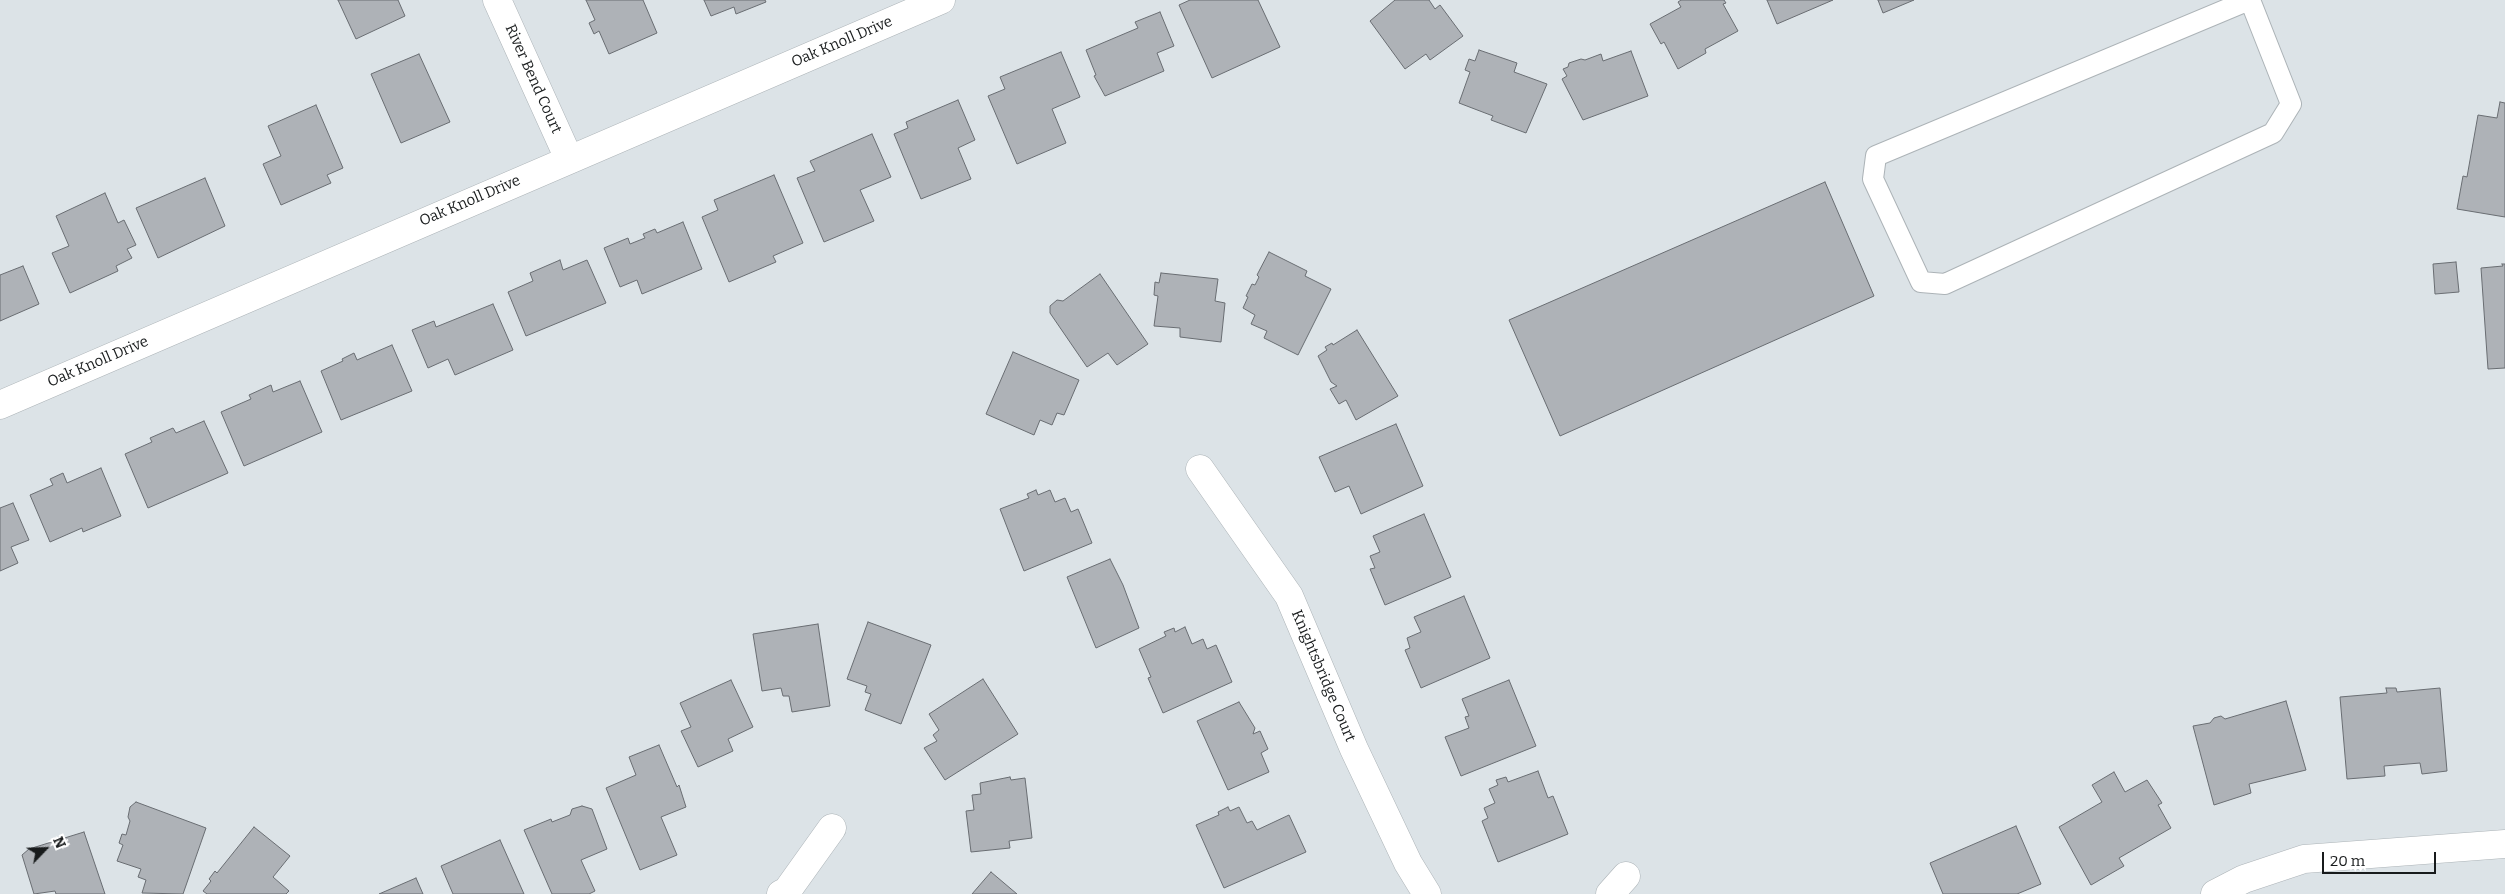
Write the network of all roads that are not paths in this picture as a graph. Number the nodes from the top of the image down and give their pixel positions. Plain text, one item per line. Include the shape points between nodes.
1 (497, 0) edge
2 (941, 0) edge
3 (2250, 0) edge
4 (569, 158) junction
5 (0, 405) edge
6 (1200, 469) dead end
7 (832, 828) dead end
8 (2505, 844) edge
9 (780, 894) edge
10 (1428, 894) edge
11 (2215, 894) edge

1 - 4 street, River Bend Court
2 - 4 street, Oak Knoll Drive
3 - 3 lane via 1876,156 1873,179 1922,282 1945,284 2273,133 2290,104
4 - 5 street, Oak Knoll Drive
6 - 10 street, Knightsbridge Court via 1289,596 1354,749 1408,863
7 - 9 street via 787,891
8 - 11 street via 2304,859 2244,879

